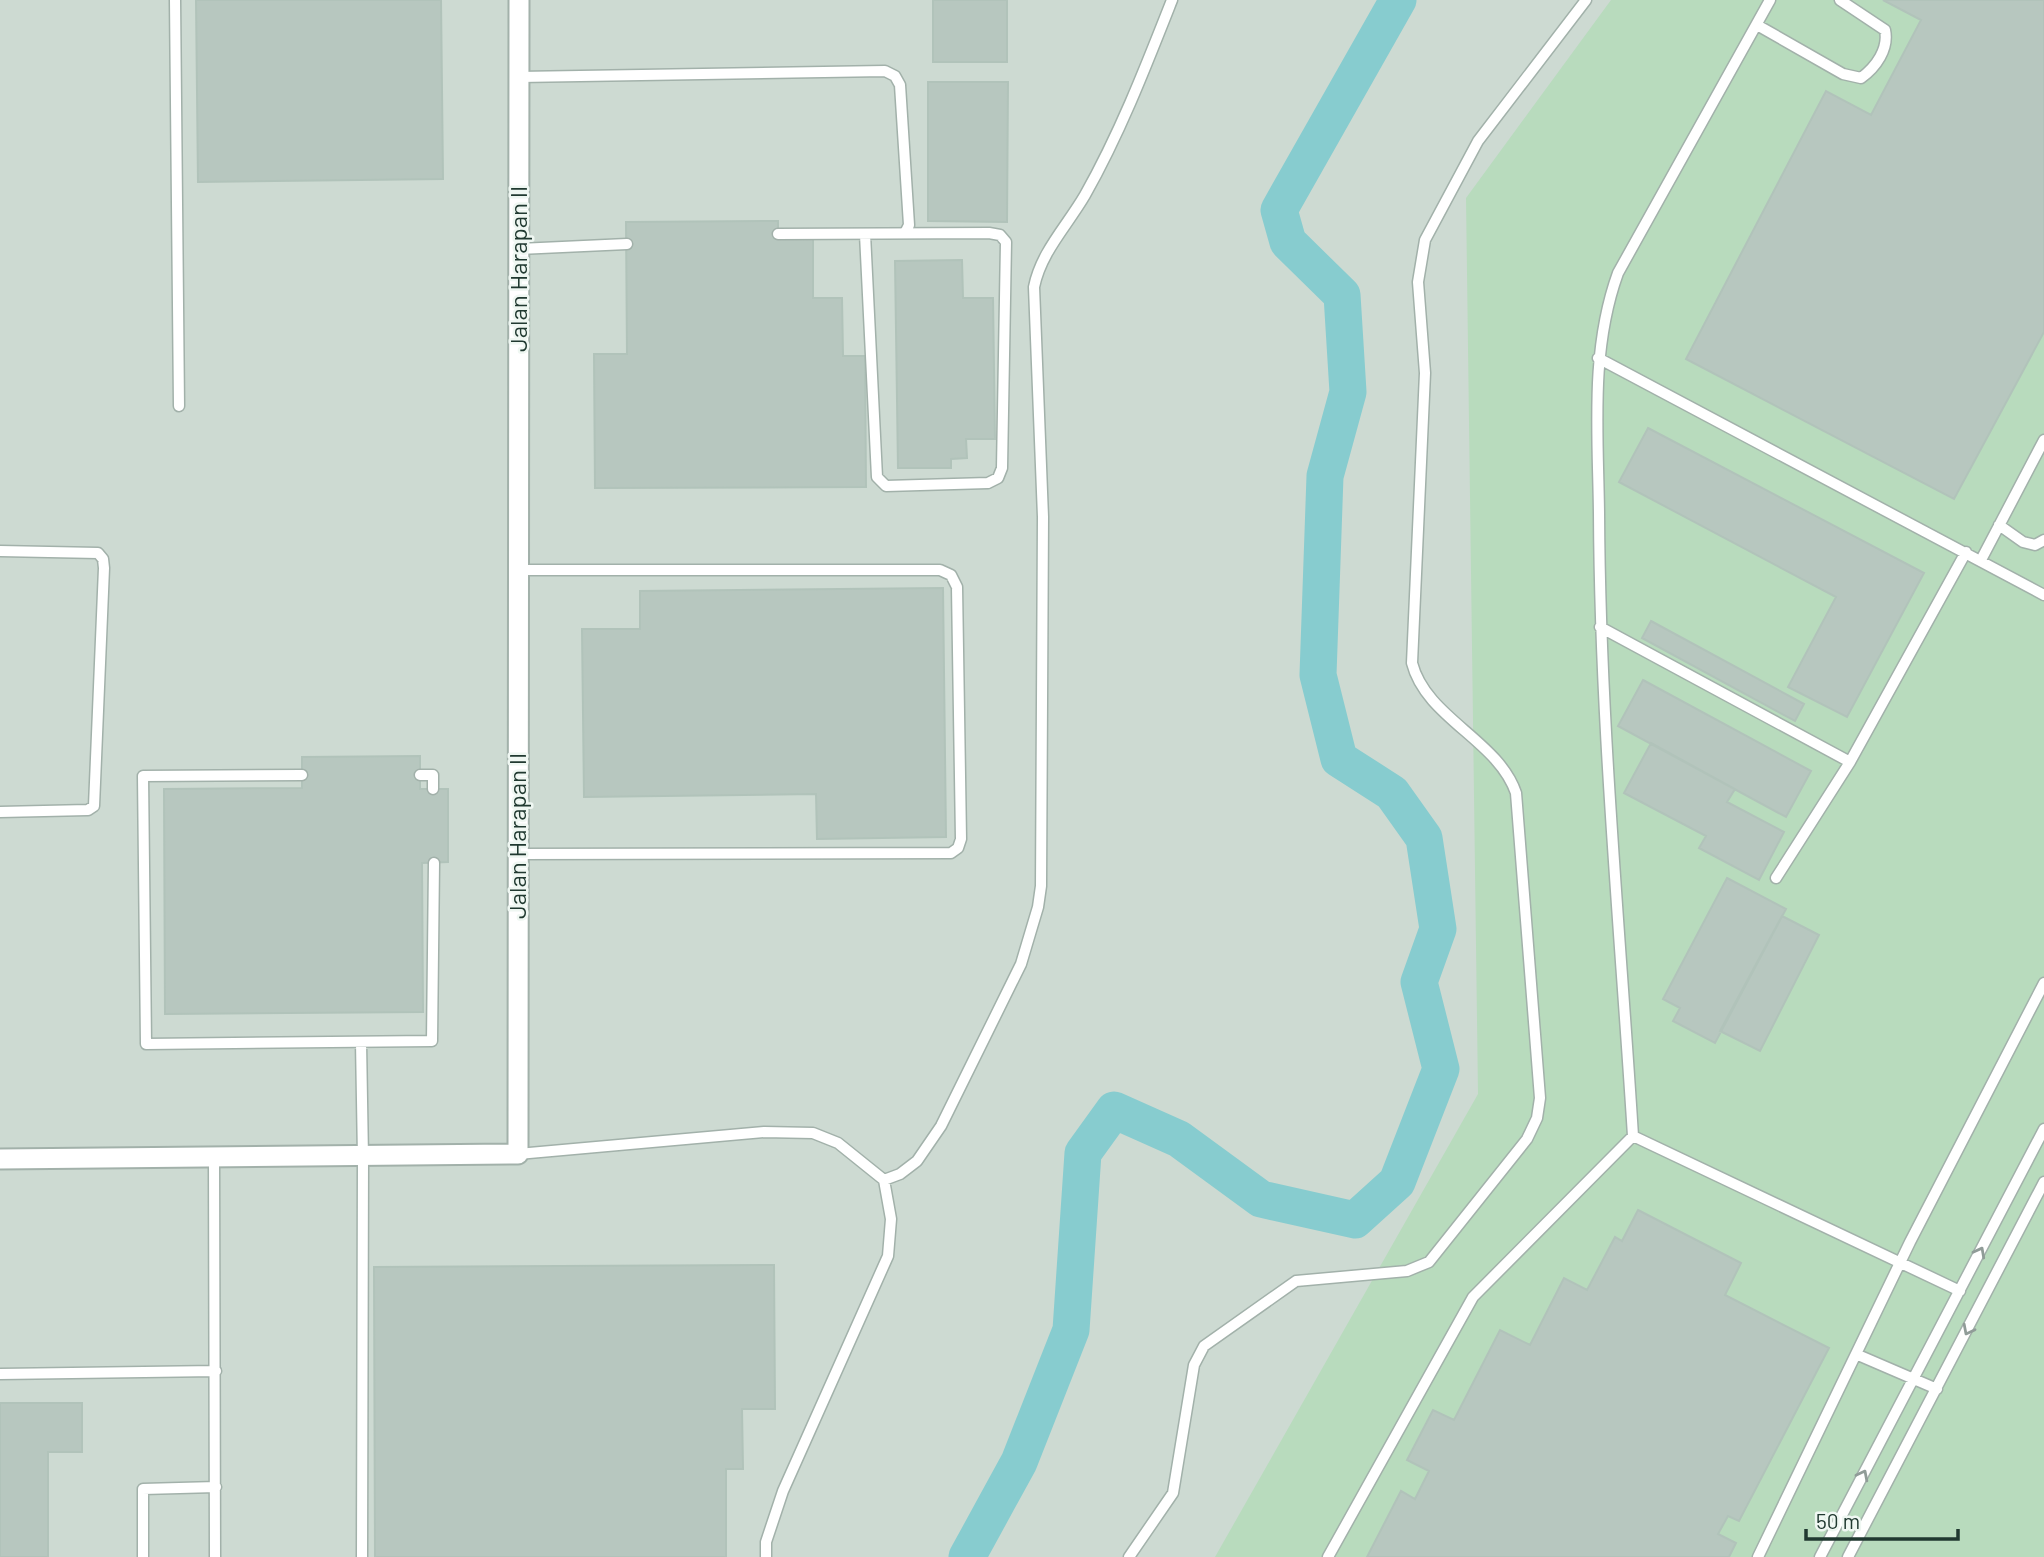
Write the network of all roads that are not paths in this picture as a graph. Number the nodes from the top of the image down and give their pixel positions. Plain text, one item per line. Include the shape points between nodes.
1 (175, 0) edge
2 (519, 0) edge
3 (1172, 0) edge
4 (1586, 0) edge
5 (1770, 0) edge
6 (1840, 0) edge
7 (1758, 25) junction
8 (519, 77) junction
9 (906, 231) junction
10 (778, 234) dead end
11 (865, 234) junction
12 (627, 244) dead end
13 (519, 249) junction
14 (1598, 358) junction
15 (180, 407) dead end
16 (2044, 440) edge
17 (1999, 525) junction
18 (2044, 540) edge
19 (0, 551) edge
20 (1966, 552) junction
21 (1981, 560) junction
22 (518, 570) junction
23 (2044, 595) edge
24 (1600, 627) junction
25 (1850, 762) junction
26 (302, 775) dead end
27 (420, 775) dead end
28 (433, 789) dead end
29 (0, 812) edge
30 (518, 854) junction
31 (435, 863) dead end
32 (1776, 878) dead end
33 (2044, 983) edge
34 (360, 1042) junction
35 (2044, 1129) edge
36 (1633, 1136) junction
37 (518, 1154) junction
38 (214, 1158) junction
39 (363, 1158) junction
40 (0, 1159) edge
41 (884, 1180) junction
42 (2044, 1182) edge
43 (1900, 1265) junction
44 (1960, 1291) junction
45 (1858, 1355) junction
46 (216, 1371) junction
47 (0, 1374) edge
48 (1913, 1377) junction
49 (1937, 1389) junction
50 (216, 1488) junction
51 (143, 1557) edge
52 (215, 1557) edge
53 (362, 1557) edge
54 (766, 1557) edge
55 (1129, 1557) edge
56 (1328, 1557) edge
57 (1758, 1557) edge
58 (1820, 1557) edge
59 (1848, 1557) edge

1 - 15 lane
2 - 8 street, Jalan Harapan II
3 - 41 lane via 1134,95 1086,194 1038,269 1034,287 1043,517 1038,906 1021,964 941,1126 917,1161
4 - 55 lane via 1466,161 1425,240 1418,282 1425,373 1412,663 1419,685 1499,765 1516,793 1540,1107 1527,1139 1429,1262 1407,1271 1296,1281 1204,1346 1194,1365 1173,1493
5 - 7 lane
6 - 7 lane via 1885,30 1884,48 1873,69 1861,78 1843,74
7 - 14 lane via 1618,272
8 - 9 lane via 885,71 900,85
8 - 13 street, Jalan Harapan II
9 - 11 lane
9 - 11 lane via 989,233 1006,242 1002,468 998,478 988,483 886,486 877,477
10 - 11 lane
12 - 13 lane
13 - 22 street, Jalan Harapan II
14 - 20 lane
14 - 24 lane
16 - 17 lane
17 - 18 lane via 2022,542 2035,545
17 - 21 lane
19 - 29 lane via 98,553 104,568 94,806 88,810
20 - 21 lane
20 - 25 lane
21 - 23 lane
22 - 30 street, Jalan Harapan II
22 - 30 lane via 940,570 951,575 957,587 961,839 951,853
24 - 25 lane
24 - 36 lane
25 - 32 lane
26 - 34 lane via 142,776 146,1044
27 - 28 lane via 433,775
30 - 37 street, Jalan Harapan II
31 - 34 lane via 432,1041
33 - 43 lane
34 - 39 lane
44 -> 35 lane
36 - 43 lane
36 - 56 lane via 1473,1297
37 - 39 street
37 - 41 lane via 764,1132 813,1133 838,1143
38 - 39 street
38 - 40 street
38 - 46 lane
39 - 53 lane
41 - 54 lane via 891,1219 888,1256 783,1492 766,1542
42 -> 49 lane
43 - 44 lane
43 - 45 lane
44 - 48 lane
45 - 48 lane
45 - 57 lane
46 - 47 lane
46 - 50 lane
48 - 49 lane
58 -> 48 lane
49 - 59 lane
50 - 51 lane via 143,1489
50 - 52 lane

